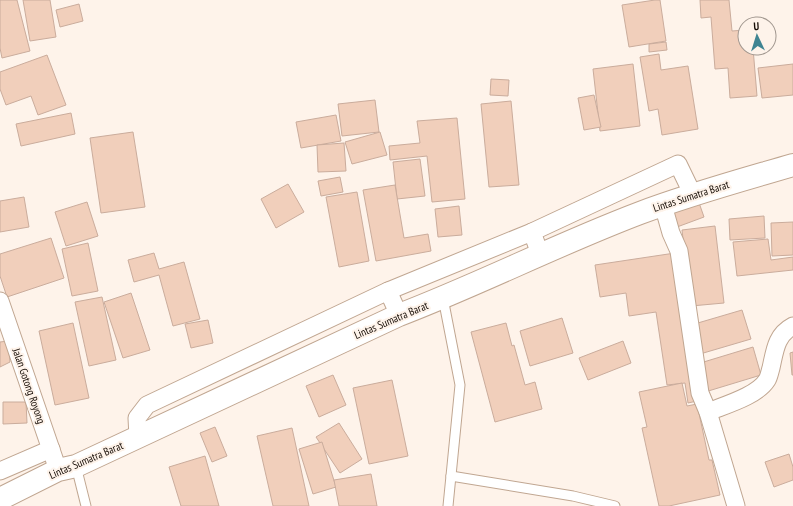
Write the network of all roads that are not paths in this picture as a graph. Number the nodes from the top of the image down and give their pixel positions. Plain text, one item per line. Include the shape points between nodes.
1 (793, 165) edge
2 (693, 195) junction
3 (663, 205) junction
4 (532, 232) junction
5 (540, 254) junction
6 (388, 291) junction
7 (443, 298) junction
8 (0, 301) edge
9 (399, 315) junction
10 (793, 326) edge
11 (708, 412) junction
12 (138, 437) junction
13 (51, 449) junction
14 (67, 468) junction
15 (0, 471) edge
16 (451, 476) junction
17 (0, 500) edge
18 (86, 506) edge
19 (448, 506) edge
20 (615, 506) edge
21 (736, 506) edge

1 - 2 highway, Lintas Sumatra Barat
2 - 3 highway, Lintas Sumatra Barat
2 - 4 street via 678,164
3 - 5 highway, Lintas Sumatra Barat
3 - 11 street via 679,251 700,393
4 - 5 street
4 - 6 street
5 - 7 highway, Lintas Sumatra Barat
6 - 9 street
6 - 12 street via 148,405 137,418
7 - 9 highway, Lintas Sumatra Barat
7 - 16 lane via 460,386
8 - 13 street, Jalan Gotong Royong
9 - 12 highway, Lintas Sumatra Barat
10 - 11 street via 783,332 778,340 768,379 739,400
11 - 21 street
12 - 14 highway, Lintas Sumatra Barat
13 - 14 street, Jalan Gotong Royong
13 - 15 street
14 - 17 highway, Lintas Sumatra Barat
14 - 18 lane
16 - 19 lane
16 - 20 lane via 573,496

